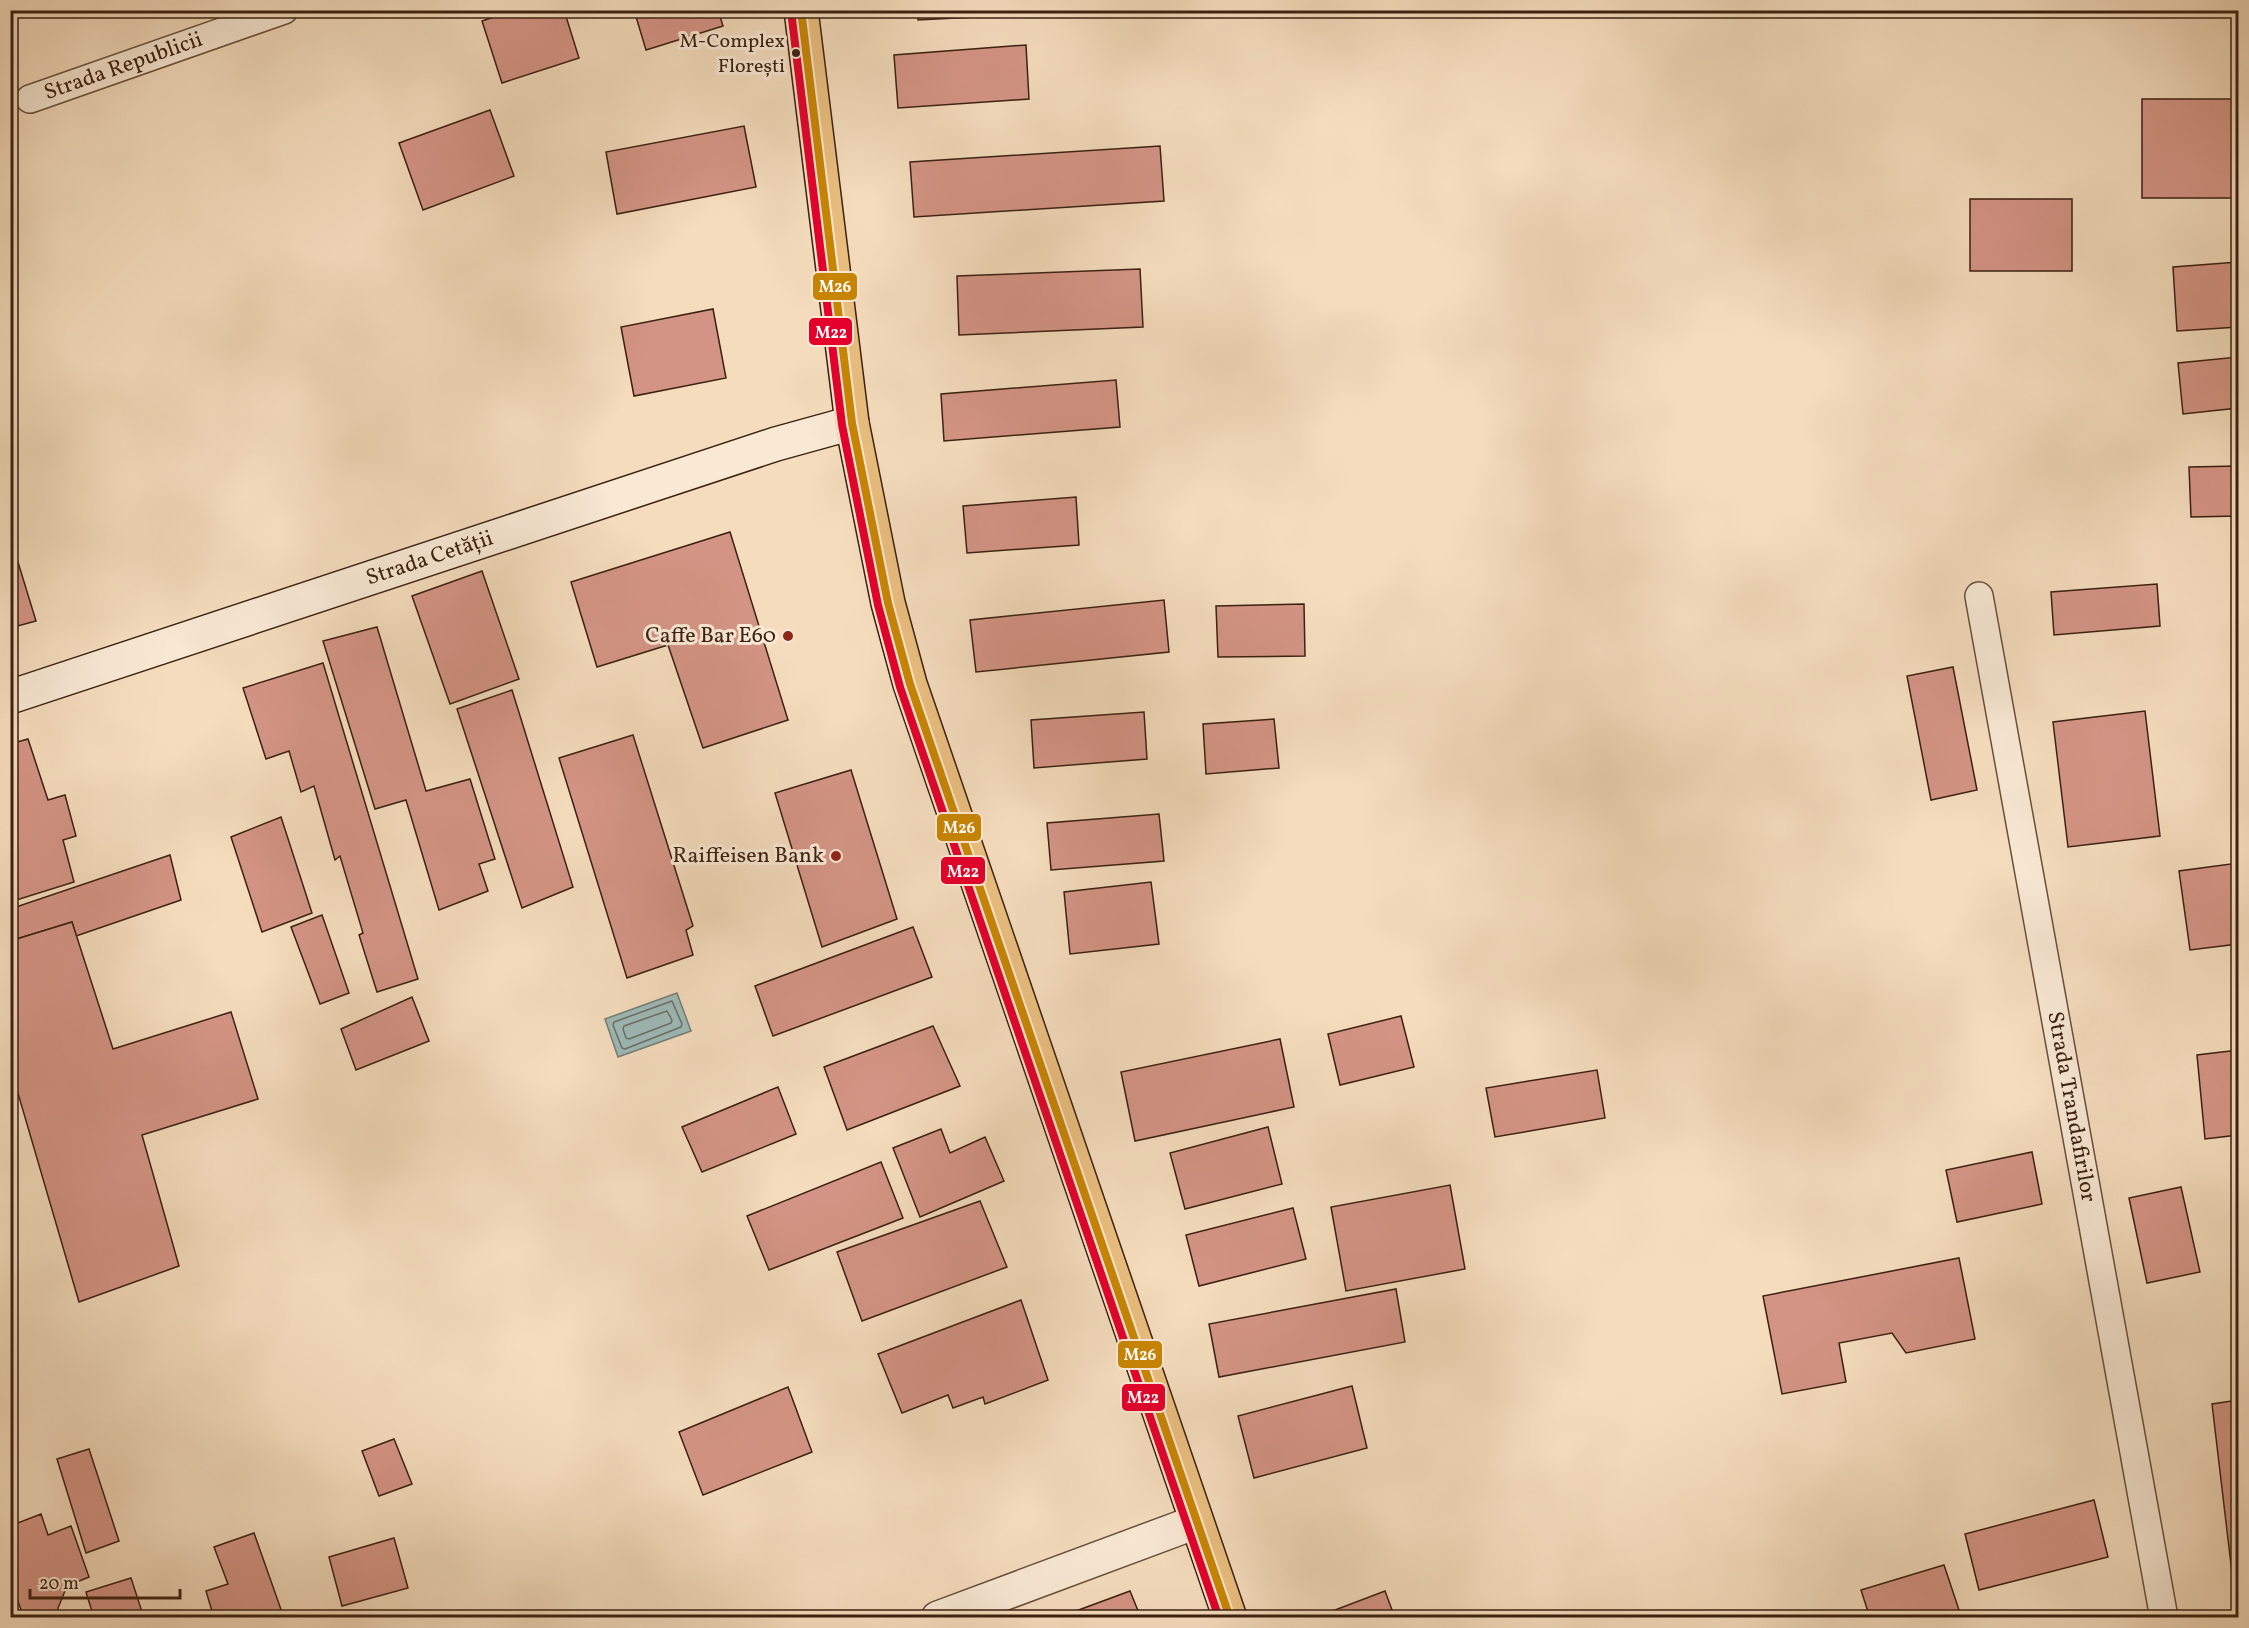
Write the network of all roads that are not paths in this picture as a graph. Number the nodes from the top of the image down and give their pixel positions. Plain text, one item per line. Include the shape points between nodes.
1 (285, 10) edge
2 (801, 10) edge
3 (30, 99) dead end
4 (852, 423) junction
5 (1979, 596) dead end
6 (10, 696) edge
7 (1196, 1522) junction
8 (938, 1617) edge
9 (1230, 1617) edge
10 (2164, 1617) edge

1 - 3 lane, Strada Republicii
2 - 4 main road
4 - 6 main road, Strada Cetății via 765,448
4 - 7 main road via 888,603 910,684
5 - 10 lane, Strada Trandafirilor
7 - 8 main road
7 - 9 main road

